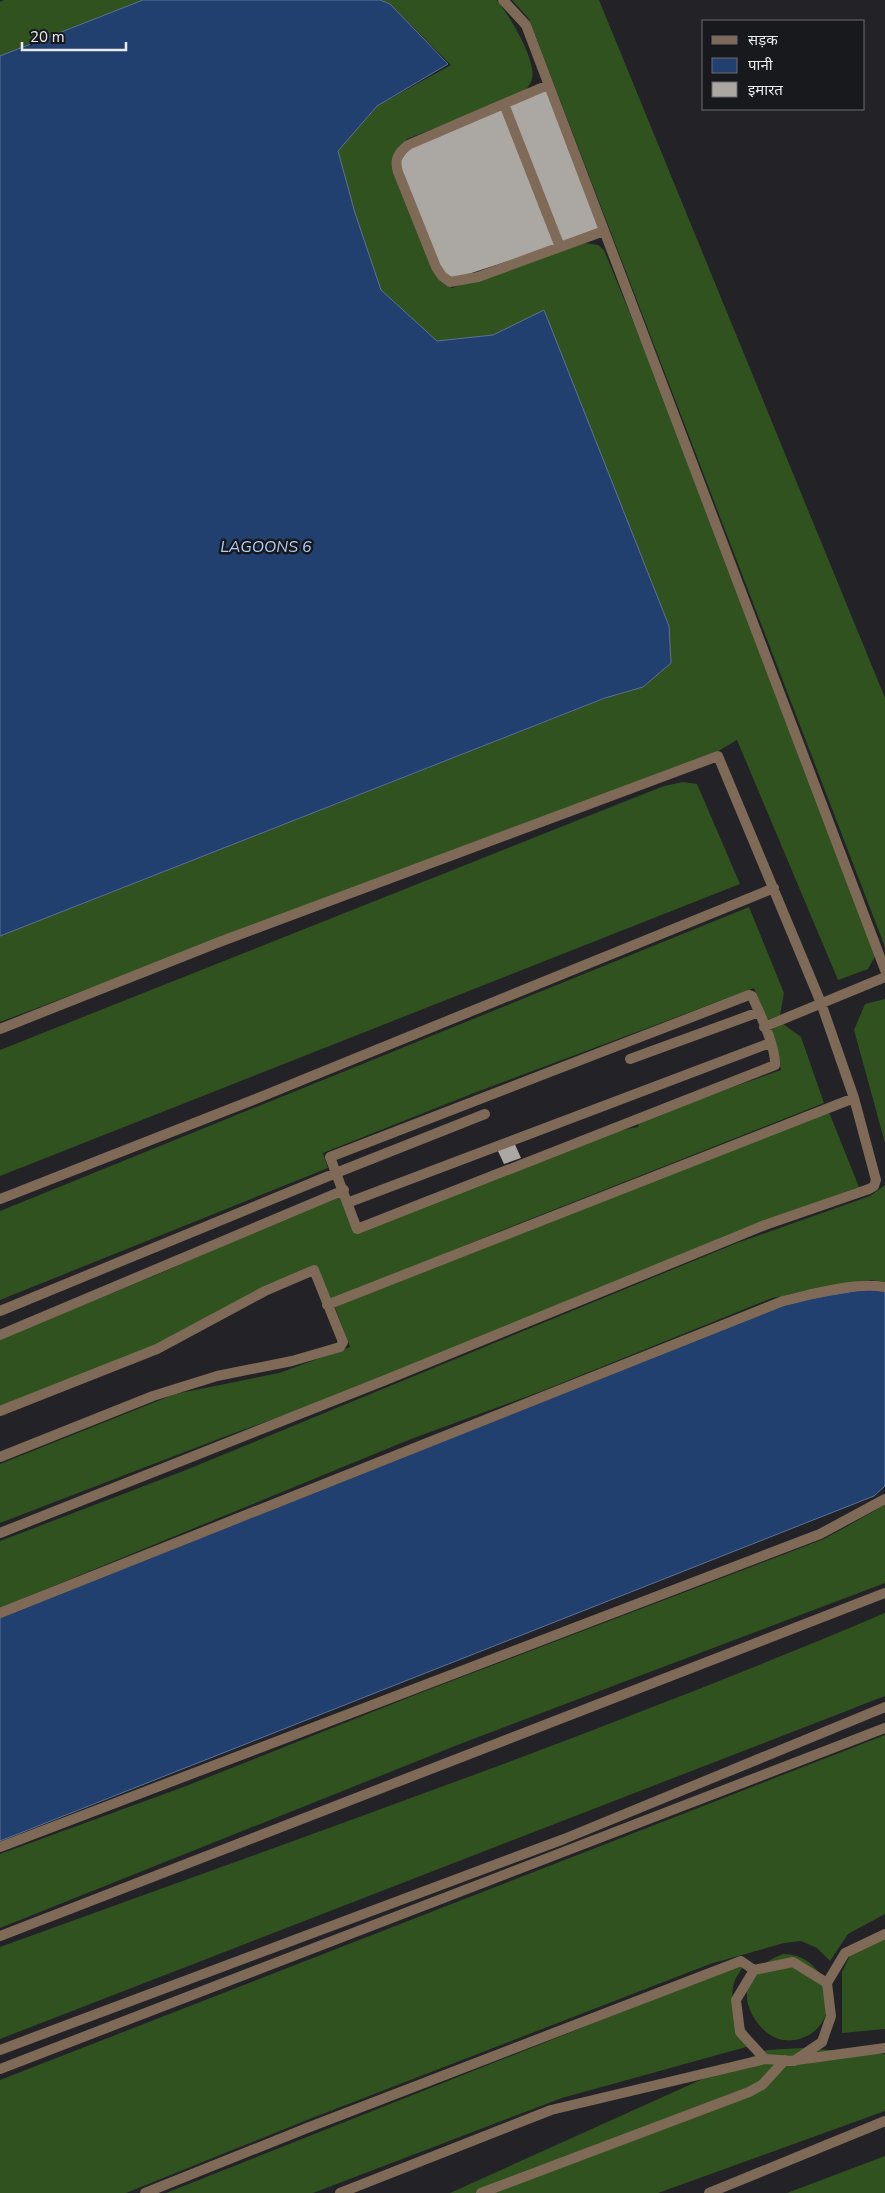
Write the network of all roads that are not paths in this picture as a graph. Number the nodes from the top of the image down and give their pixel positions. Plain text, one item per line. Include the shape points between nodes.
1 (503, 0) edge
2 (548, 85) junction
3 (504, 104) junction
4 (604, 231) junction
5 (560, 247) junction
6 (774, 888) junction
7 (885, 970) edge
8 (885, 977) edge
9 (821, 1003) junction
10 (759, 1012) junction
11 (764, 1027) junction
12 (0, 1029) edge
13 (770, 1043) junction
14 (630, 1059) dead end
15 (854, 1098) junction
16 (485, 1114) dead end
17 (336, 1173) junction
18 (344, 1190) junction
19 (0, 1199) edge
20 (347, 1202) junction
21 (885, 1287) edge
22 (327, 1305) junction
23 (0, 1311) edge
24 (0, 1335) edge
25 (0, 1412) edge
26 (0, 1457) edge
27 (885, 1499) edge
28 (0, 1533) edge
29 (885, 1593) edge
30 (0, 1613) edge
31 (885, 1707) edge
32 (885, 1728) edge
33 (0, 1847) edge
34 (885, 1934) edge
35 (0, 1936) edge
36 (754, 1970) junction
37 (827, 1983) junction
38 (885, 2048) edge
39 (0, 2050) edge
40 (765, 2059) junction
41 (790, 2060) junction
42 (0, 2069) edge
43 (885, 2121) edge
44 (145, 2193) edge
45 (340, 2193) edge
46 (481, 2193) edge
47 (709, 2193) edge

1 - 2 street via 526,25
2 - 3 street
2 - 4 street
3 - 5 street
3 - 5 street via 408,144 400,151 395,164 436,267 450,282 466,281
4 - 5 street
4 - 7 street
6 - 9 street
6 - 12 street via 718,756 222,941
6 - 19 street
8 - 9 street
9 - 11 street
9 - 15 street
10 - 11 street
10 - 14 street
10 - 17 street via 749,995 330,1157
11 - 13 street
13 - 20 street
13 - 20 street via 776,1062 773,1066 357,1229
15 - 22 street
15 - 28 street via 876,1180 869,1189 765,1225 367,1388
16 - 17 street
17 - 18 street
17 - 23 street
18 - 20 street
18 - 24 street
21 - 30 street via 827,1290 783,1301
22 - 25 street via 313,1271 265,1292 157,1349
22 - 26 street via 343,1342 340,1347 217,1376 154,1396
27 - 33 street via 820,1534
29 - 35 street
31 - 39 street via 564,1839
32 - 42 street
34 - 37 street via 845,1953
36 - 37 street via 793,1962
36 - 40 street via 736,2000 740,2032
36 - 44 street via 741,1961
37 - 41 street via 831,2016 822,2042
38 - 41 street
40 - 41 street
40 - 45 street via 551,2110
41 - 46 street via 749,2092
43 - 47 street

